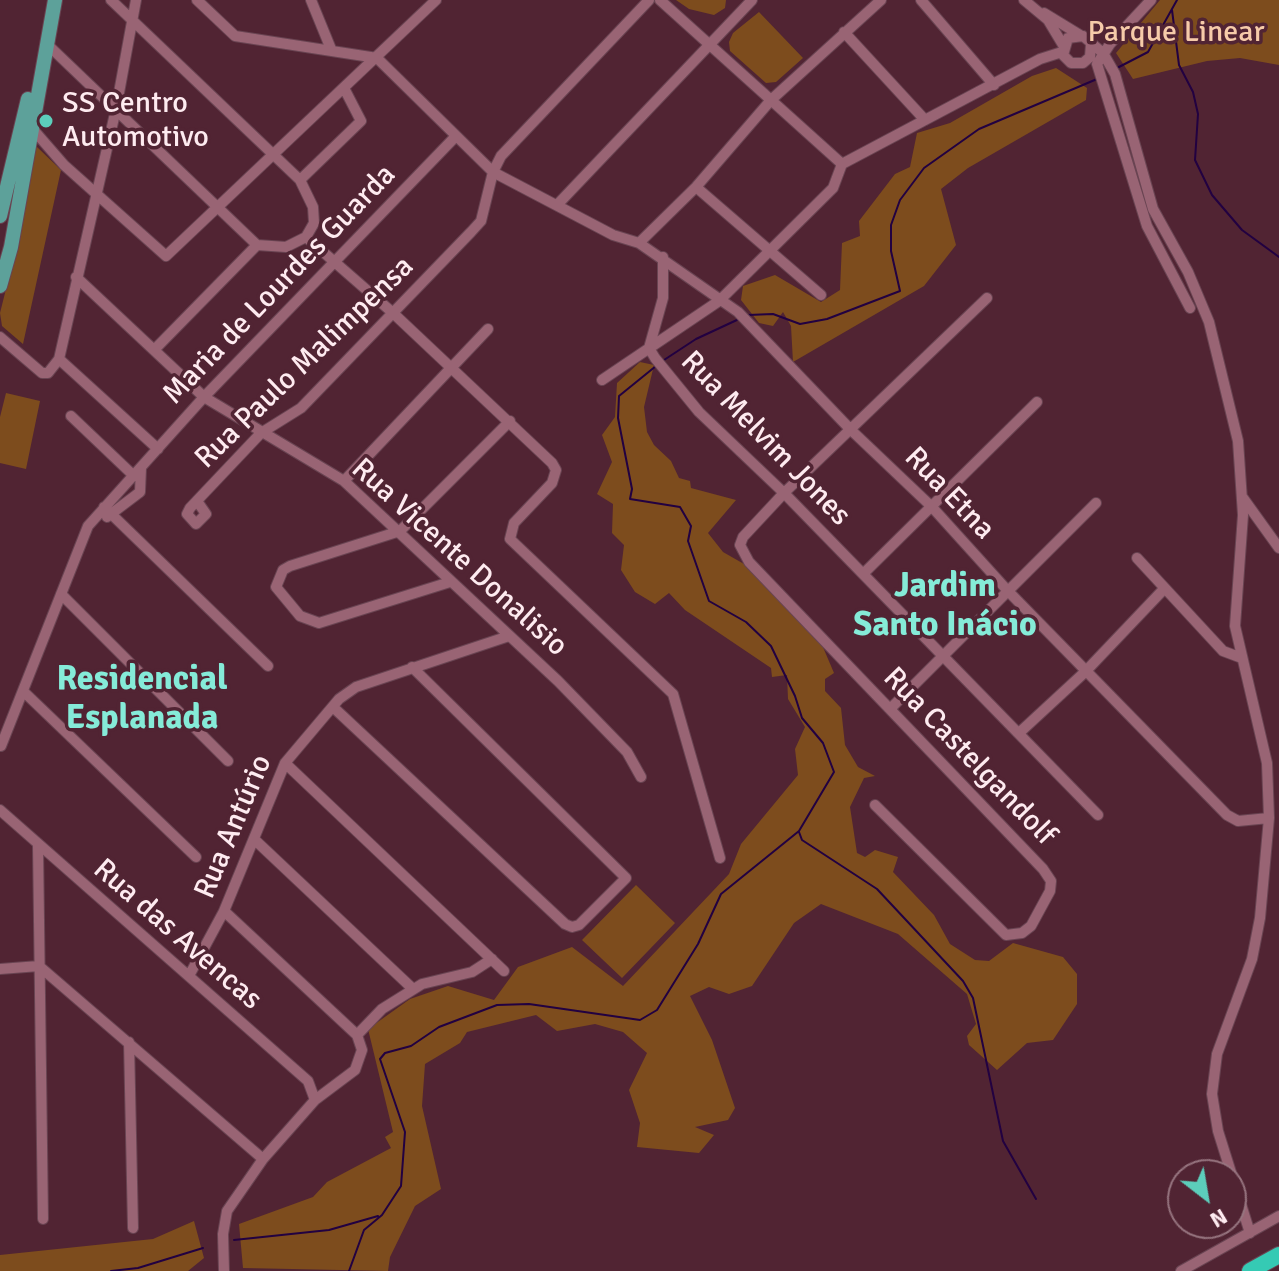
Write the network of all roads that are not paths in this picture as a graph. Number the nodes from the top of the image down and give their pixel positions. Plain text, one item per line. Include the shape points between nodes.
1 (46, 0) edge
2 (55, 0) edge
3 (111, 0) edge
4 (136, 0) edge
5 (197, 0) edge
6 (311, 0) edge
7 (436, 0) edge
8 (649, 0) edge
9 (660, 0) edge
10 (752, 0) edge
11 (881, 0) edge
12 (921, 0) edge
13 (1024, 0) edge
14 (1146, 2) edge
15 (1034, 8) junction
16 (134, 21) junction
17 (844, 32) junction
18 (1080, 35) junction
19 (709, 43) junction
20 (1091, 44) junction
21 (48, 45) junction
22 (1062, 48) junction
23 (331, 49) junction
24 (377, 58) junction
25 (1103, 62) junction
26 (1083, 63) junction
27 (1115, 76) junction
28 (994, 85) junction
29 (345, 90) junction
30 (1107, 96) junction
31 (771, 100) junction
32 (116, 109) junction
33 (925, 120) junction
34 (456, 136) junction
35 (25, 137) junction
36 (275, 155) junction
37 (842, 164) junction
38 (493, 172) junction
39 (300, 180) junction
40 (696, 187) junction
41 (96, 193) junction
42 (558, 204) junction
43 (217, 208) junction
44 (0, 216) edge
45 (306, 237) junction
46 (639, 243) junction
47 (257, 245) junction
48 (771, 252) junction
49 (663, 257) junction
50 (337, 263) junction
51 (76, 277) junction
52 (0, 286) edge
53 (821, 295) dead end
54 (987, 298) dead end
55 (719, 301) junction
56 (1190, 308) dead end
57 (393, 313) junction
58 (488, 329) dead end
59 (0, 337) edge
60 (155, 349) junction
61 (652, 353) junction
62 (59, 359) junction
63 (451, 367) junction
64 (602, 380) dead end
65 (204, 397) junction
66 (1037, 402) dead end
67 (71, 416) dead end
68 (510, 421) junction
69 (851, 430) junction
70 (261, 433) junction
71 (158, 449) junction
72 (138, 472) junction
73 (344, 481) junction
74 (784, 493) junction
75 (1243, 498) junction
76 (197, 501) dead end
77 (1096, 503) dead end
78 (932, 507) junction
79 (108, 511) junction
80 (400, 531) junction
81 (1279, 548) edge
82 (1137, 558) dead end
83 (863, 574) junction
84 (450, 582) junction
85 (1007, 590) junction
86 (1163, 590) junction
87 (61, 594) junction
88 (509, 636) junction
89 (942, 655) junction
90 (1239, 657) junction
91 (268, 666) dead end
92 (412, 667) junction
93 (1085, 672) junction
94 (23, 691) junction
95 (333, 707) junction
96 (890, 709) junction
97 (1019, 733) junction
98 (1, 746) edge
99 (228, 761) dead end
100 (285, 763) junction
101 (641, 777) dead end
102 (875, 805) dead end
103 (0, 810) edge
104 (1098, 815) dead end
105 (1269, 818) junction
106 (255, 840) junction
107 (38, 846) junction
108 (196, 857) dead end
109 (720, 858) dead end
110 (224, 911) junction
111 (492, 959) junction
112 (39, 966) junction
113 (0, 969) edge
114 (504, 971) dead end
115 (190, 974) junction
116 (413, 989) junction
117 (357, 1035) junction
118 (129, 1042) junction
119 (315, 1100) junction
120 (263, 1159) junction
121 (1279, 1216) edge
122 (43, 1219) dead end
123 (133, 1228) dead end
124 (1250, 1233) junction
125 (1279, 1255) edge
126 (224, 1271) edge
127 (1181, 1271) edge
128 (1250, 1271) edge

1 - 35 main road
2 - 21 main road
3 - 16 street
4 - 16 street
5 - 23 street via 235,36
6 - 23 street
7 - 24 street
8 - 38 street, Rua Paulo Malimpensa via 501,156
9 - 19 street
10 - 19 street
11 - 17 street
12 - 28 street
13 - 15 street
14 - 25 street
15 - 18 street
15 - 22 street via 1048,20
16 - 32 street
16 - 36 street
17 - 31 street
17 - 33 street
18 - 20 street
18 - 22 street via 1071,36
19 - 31 street
19 - 42 street
20 - 25 street
20 - 26 street via 1092,53
21 - 32 street
21 - 35 main road
22 - 26 street via 1071,63
22 - 28 street
23 - 24 street
24 - 29 street
24 - 34 street
25 - 26 street
25 - 27 street
25 - 30 street
27 - 30 street
27 - 75 street via 1153,209 1209,322 1236,429
28 - 33 street
29 - 36 street
29 - 39 street via 361,121
30 - 56 street via 1147,226
31 - 37 street
31 - 40 street
32 - 41 street
32 - 43 street
33 - 37 street
34 - 38 street
34 - 50 street, Maria de Lourdes Guarda
35 - 41 street via 47,147
35 - 44 main road
35 - 52 main road via 11,247
36 - 39 street
36 - 43 street
37 - 48 street via 833,188
38 - 42 street
38 - 57 street, Rua Paulo Malimpensa via 481,221
39 - 45 street via 313,207 314,223
40 - 46 street
40 - 48 street
41 - 43 street via 166,256
41 - 51 street
42 - 46 street via 613,235
43 - 47 street
45 - 47 street via 286,247
45 - 50 street
46 - 49 street
47 - 60 street
48 - 53 street
48 - 55 street
49 - 55 street, Rua Etna
49 - 61 street, Rua Melvim Jones via 663,298
50 - 57 street
50 - 65 street, Maria de Lourdes Guarda
51 - 60 street, Rua Vicente Donalisio
51 - 62 street
54 - 69 street
55 - 61 street
55 - 69 street, Rua Etna via 738,312
57 - 63 street
57 - 70 street, Rua Paulo Malimpensa via 301,408
58 - 63 street
59 - 62 street via 42,373
60 - 65 street, Rua Vicente Donalisio
61 - 64 street
61 - 74 street, Rua Melvim Jones via 699,412
62 - 71 street
63 - 68 street
63 - 73 street
65 - 70 street, Rua Vicente Donalisio
65 - 71 street, Maria de Lourdes Guarda
66 - 78 street
67 - 72 street
68 - 80 street
68 - 109 street via 556,470 552,483 514,523 510,532 515,546 673,694
69 - 74 street
69 - 78 street, Rua Etna
70 - 73 street, Rua Vicente Donalisio
70 - 76 street, Rua Paulo Malimpensa
71 - 72 street, Maria de Lourdes Guarda
72 - 79 street, Maria de Lourdes Guarda
72 - 79 street via 140,492
73 - 80 street, Rua Vicente Donalisio
74 - 83 street, Rua Melvim Jones
74 - 96 street, Rua Castelgandolf via 743,537 740,549
75 - 81 street
75 - 90 street via 1235,626
77 - 85 street
78 - 83 street
78 - 85 street, Rua Etna
79 - 87 street via 88,526
79 - 91 street
80 - 84 street, Rua Vicente Donalisio
80 - 84 street via 290,566 277,579 280,592 311,623 333,621
82 - 86 street
83 - 89 street, Rua Melvim Jones
84 - 88 street, Rua Vicente Donalisio
85 - 89 street
85 - 93 street, Rua Etna
86 - 90 street via 1223,651
86 - 93 street
87 - 94 street
87 - 99 street
88 - 92 street, Rua Antúrio
88 - 101 street, Rua Vicente Donalisio via 627,752
89 - 96 street
89 - 97 street, Rua Melvim Jones
90 - 105 street via 1267,763
92 - 95 street, Rua Antúrio via 346,691
92 - 95 street via 626,878 576,927 565,924
93 - 97 street
93 - 105 street, Rua Etna via 1227,815 1238,821
94 - 98 street
94 - 108 street
95 - 100 street, Rua Antúrio
96 - 102 street, Rua Castelgandolf via 1051,881 1031,926 1006,935
97 - 104 street, Rua Melvim Jones
100 - 106 street, Rua Antúrio
100 - 111 street
103 - 107 street, Rua das Avencas
105 - 124 street via 1252,959 1217,1054 1212,1094
106 - 110 street, Rua Antúrio
106 - 116 street
107 - 112 street
107 - 115 street, Rua das Avencas
110 - 115 street, Rua Antúrio
110 - 117 street
111 - 114 street
111 - 116 street via 477,970
112 - 113 street
112 - 118 street
112 - 122 street
115 - 119 street, Rua das Avencas via 308,1081
116 - 117 street via 382,1009
117 - 119 street via 362,1050 355,1070
118 - 120 street
118 - 123 street
119 - 120 street
120 - 126 street via 227,1211
121 - 124 street
124 - 127 street
125 - 128 highway

